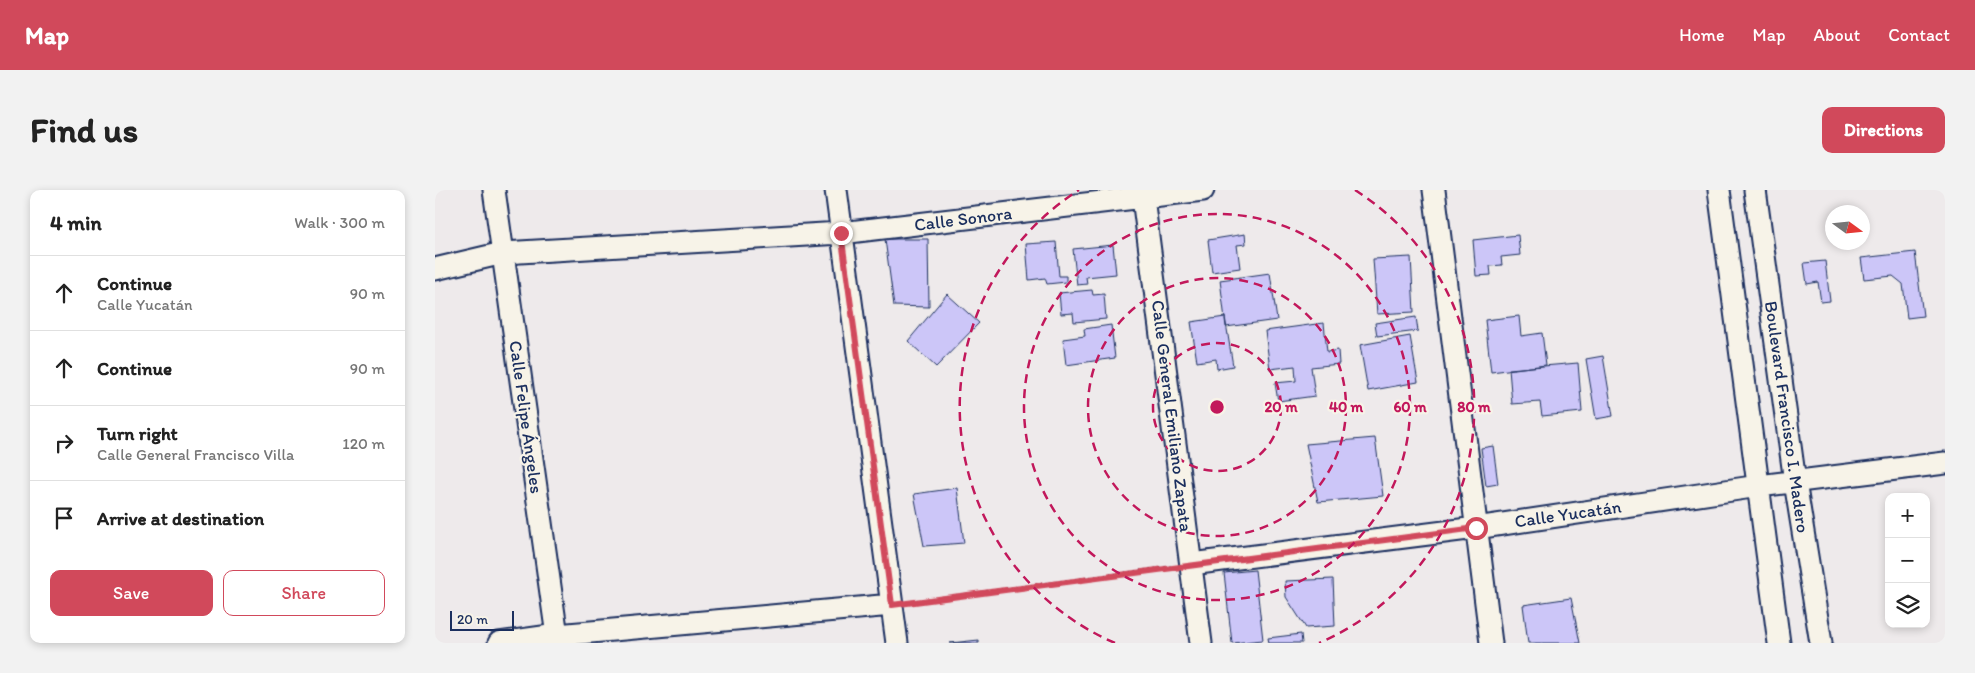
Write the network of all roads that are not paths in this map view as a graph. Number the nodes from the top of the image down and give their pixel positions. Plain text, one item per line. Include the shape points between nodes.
1 (494, 190) edge
2 (836, 190) edge
3 (1203, 190) edge
4 (1434, 190) edge
5 (1719, 190) edge
6 (1755, 190) edge
7 (1143, 194) edge
8 (841, 233) junction
9 (503, 253) junction
10 (435, 269) edge
11 (1945, 463) edge
12 (1795, 482) junction
13 (1759, 486) junction
14 (1476, 528) junction
15 (1191, 564) junction
16 (892, 605) junction
17 (557, 639) edge
18 (499, 643) edge
19 (897, 643) edge
20 (1201, 643) edge
21 (1491, 643) edge
22 (1779, 643) edge
23 (1821, 643) edge

1 - 9 street, Calle Felipe Ángeles
2 - 8 street
3 - 7 street, Calle Sonora
4 - 14 street
5 - 13 street, Boulevard Francisco I. Madero
6 - 12 street, Boulevard Francisco I. Madero
7 - 8 street, Calle Sonora
7 - 15 street, Calle General Emiliano Zapata
8 - 9 street, Calle Sonora
8 - 16 street
9 - 10 street, Calle Sonora
9 - 17 street, Calle Felipe Ángeles
11 - 12 street, Calle Yucatán
12 - 13 street, Calle Yucatán
12 - 23 street, Boulevard Francisco I. Madero
13 - 14 street, Calle Yucatán
13 - 22 street, Boulevard Francisco I. Madero
14 - 15 street, Calle Yucatán
14 - 21 street
15 - 20 street, Calle General Emiliano Zapata
16 - 17 street
16 - 19 street
17 - 18 street

